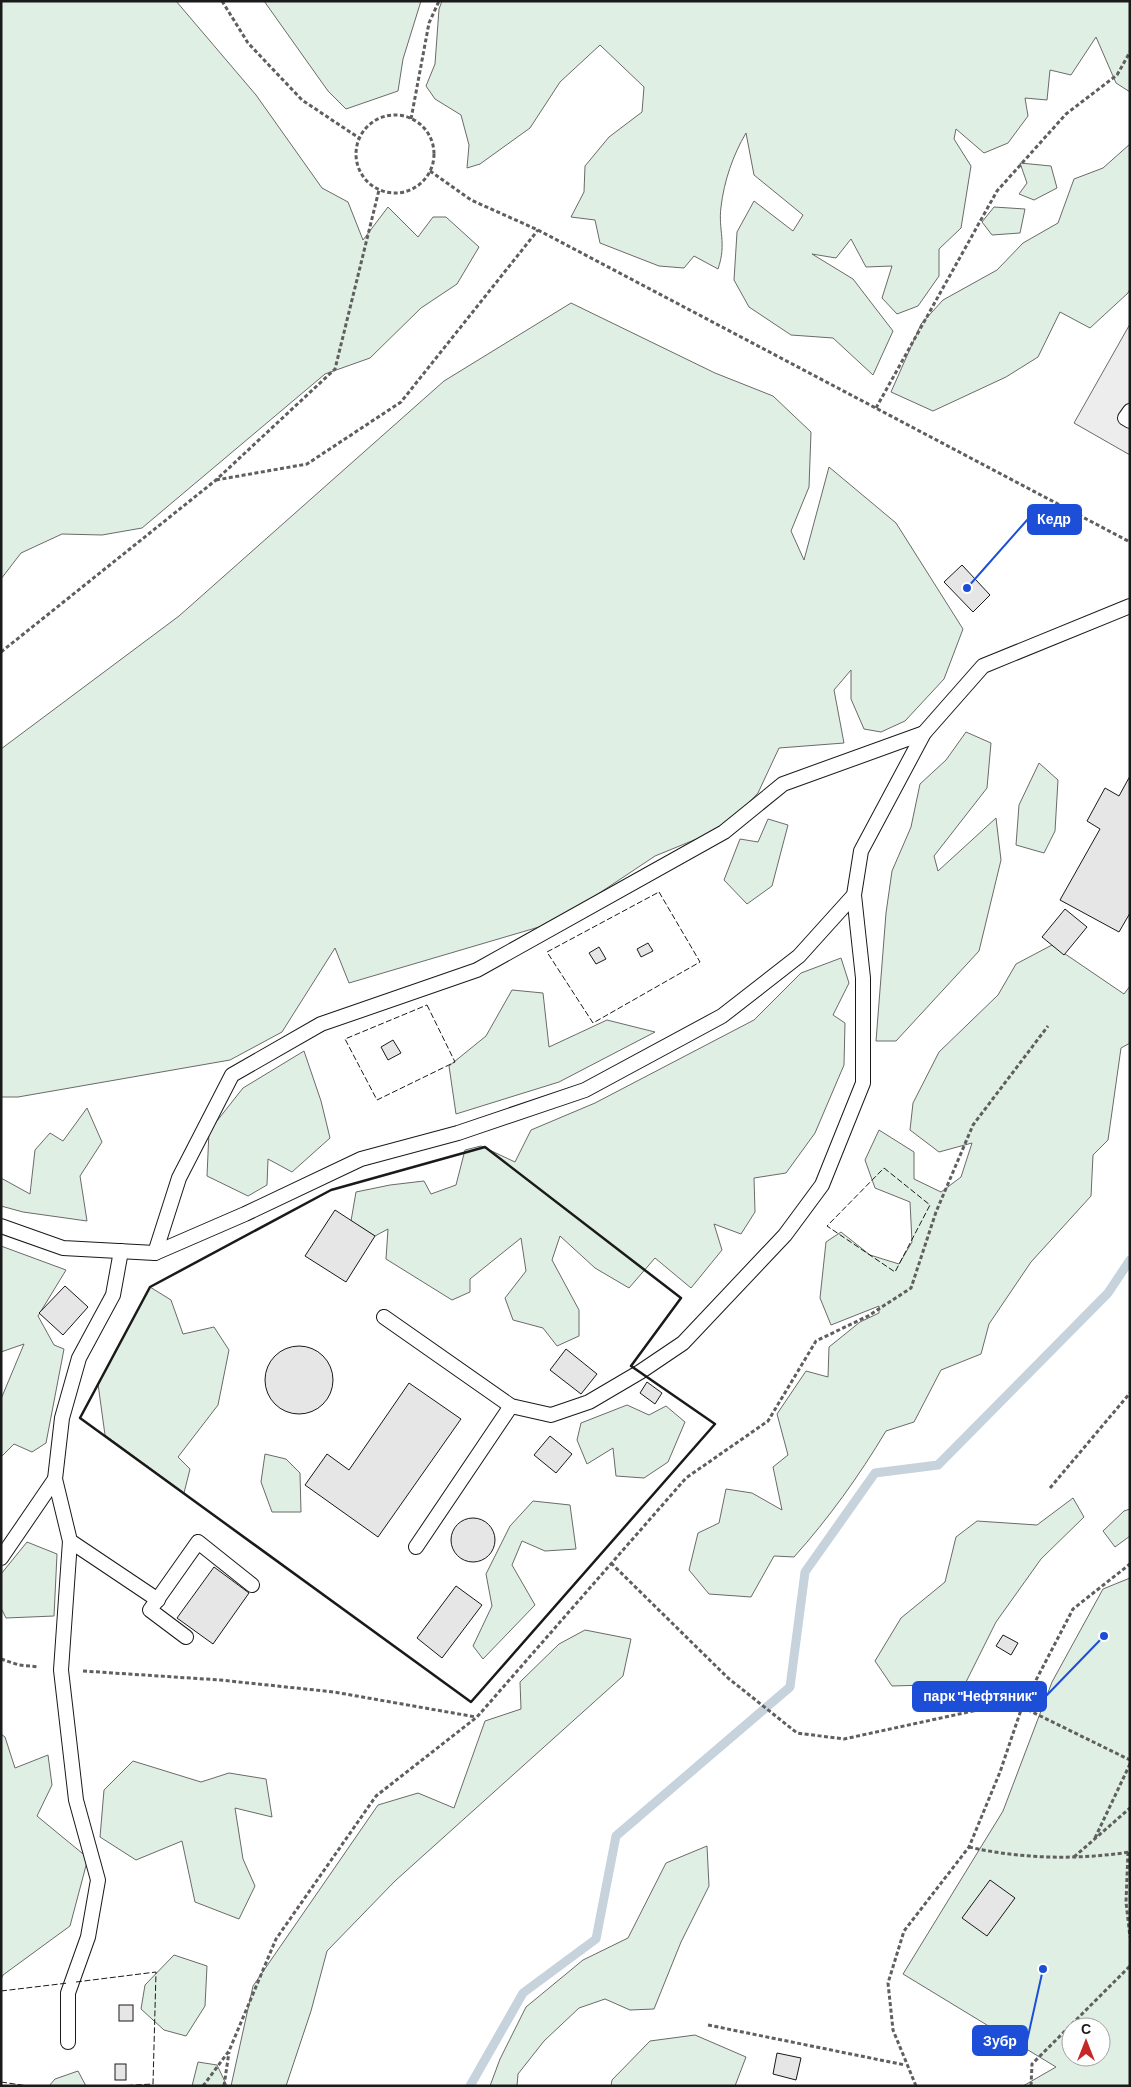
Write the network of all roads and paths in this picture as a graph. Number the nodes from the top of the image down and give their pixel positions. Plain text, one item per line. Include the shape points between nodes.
1 (222, 1) edge
2 (439, 1) edge
3 (1130, 52) edge
4 (411, 119) junction
5 (359, 138) junction
6 (430, 171) junction
7 (378, 190) junction
8 (538, 230) junction
9 (876, 408) junction
10 (1130, 411) edge
11 (1130, 421) edge
12 (216, 480) junction
13 (1130, 542) edge
14 (1130, 606) edge
15 (1, 652) edge
16 (924, 733) junction
17 (854, 895) junction
18 (1048, 1026) dead end
19 (1, 1226) edge
20 (120, 1251) junction
21 (155, 1254) junction
22 (384, 1317) dead end
23 (1130, 1393) edge
24 (511, 1406) junction
25 (55, 1479) junction
26 (1050, 1488) dead end
27 (70, 1541) junction
28 (416, 1547) dead end
29 (1, 1558) edge
30 (611, 1563) junction
31 (1130, 1564) edge
32 (252, 1585) dead end
33 (158, 1600) junction
34 (186, 1637) dead end
35 (1, 1659) edge
36 (61, 1670) junction
37 (1022, 1707) junction
38 (477, 1717) junction
39 (1130, 1760) edge
40 (1130, 1764) edge
41 (1130, 1808) edge
42 (1095, 1838) junction
43 (969, 1847) junction
44 (1129, 1852) edge
45 (1073, 1857) junction
46 (1130, 1937) edge
47 (1130, 1966) edge
48 (708, 2025) dead end
49 (68, 2042) dead end
50 (229, 2051) junction
51 (906, 2065) junction
52 (203, 2086) edge
53 (224, 2086) edge
54 (916, 2086) edge
55 (1031, 2086) edge

1 - 5 path via 248,43 302,100
2 - 4 path via 429,23
3 - 9 path via 1117,75 1066,114 997,191
4 - 5 path via 396,115 382,118 368,126
4 - 6 path via 424,128 432,141 434,156
5 - 7 path via 358,168 366,181
6 - 7 path via 422,183 408,191
6 - 8 path via 471,200
7 - 12 path via 335,368
8 - 9 path
8 - 12 path via 401,402 307,464
9 - 13 path
10 - 11 lane via 1125,418
12 - 15 path
14 - 16 lane via 984,666
16 - 17 lane via 861,851
16 - 21 lane via 783,784 724,832 476,970 321,1024 232,1074 179,1178
17 - 21 lane via 799,956 722,1016 585,1090 458,1133 361,1159
17 - 24 lane via 863,978 863,1083 822,1185 785,1235 683,1343 589,1402 551,1414
18 - 30 path via 973,1125 936,1212 911,1288 868,1316 816,1341 768,1421 686,1478
19 - 20 lane via 63,1248
20 - 21 lane
20 - 25 lane via 113,1295 78,1358 62,1418
22 - 24 lane
23 - 26 path
24 - 28 lane
25 - 27 lane
25 - 29 lane
27 - 33 lane
27 - 36 lane
30 - 37 path via 728,1678 797,1733 844,1739 996,1706
30 - 38 path
31 - 37 path via 1072,1609
32 - 33 lane via 198,1542
33 - 34 lane via 150,1610
35 - 36 path via 19,1665
36 - 38 path via 220,1680 334,1692
36 - 49 lane via 76,1800 98,1880 88,1936 68,1993
37 - 39 path
37 - 43 path
38 - 50 path via 376,1796 276,1939
40 - 42 path
41 - 42 path
42 - 45 path
43 - 45 path via 1004,1856
43 - 51 path via 904,1932 888,1983 893,2030
44 - 45 path
44 - 46 path via 1126,1902
47 - 55 path via 1032,2064
48 - 51 path
50 - 52 path
50 - 53 path
51 - 54 path

